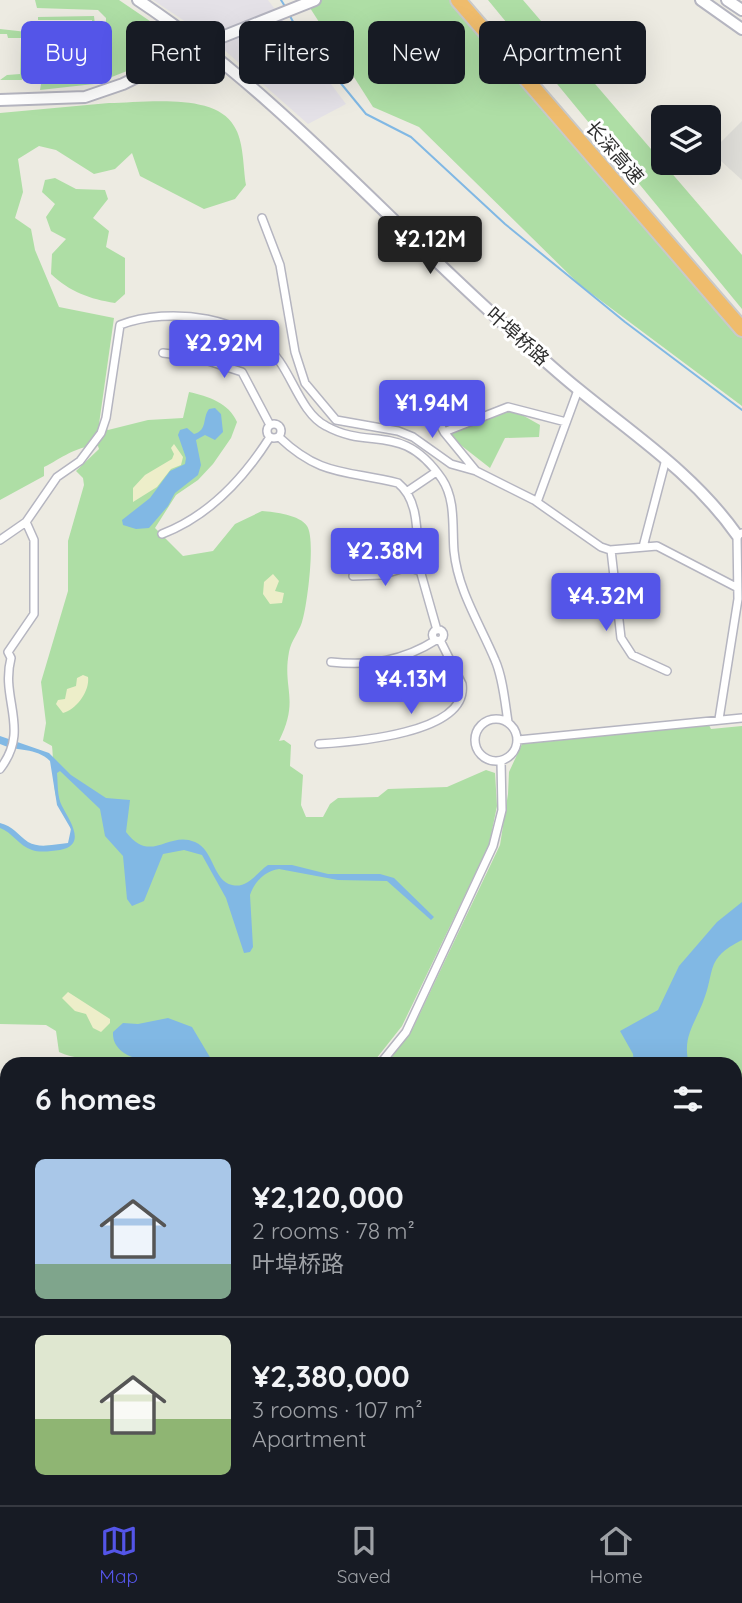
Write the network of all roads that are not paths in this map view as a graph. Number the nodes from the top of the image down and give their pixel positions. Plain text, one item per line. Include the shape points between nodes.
1 (138, 0) edge
2 (458, 0) edge
3 (470, 0) edge
4 (701, 0) edge
5 (727, 0) edge
6 (311, 2) edge
7 (742, 10) edge
8 (168, 21) edge
9 (742, 29) edge
10 (225, 36) edge
11 (225, 65) edge
12 (126, 83) edge
13 (0, 100) edge
14 (262, 219) dead end
15 (742, 314) edge
16 (742, 329) edge
17 (163, 353) dead end
18 (421, 388) dead end
19 (578, 390) junction
20 (566, 422) junction
21 (270, 425) junction
22 (444, 432) junction
23 (274, 437) junction
24 (666, 459) junction
25 (476, 471) junction
26 (436, 472) junction
27 (408, 491) junction
28 (537, 502) junction
29 (26, 522) junction
30 (162, 534) dead end
31 (739, 534) edge
32 (0, 540) edge
33 (643, 547) junction
34 (611, 550) junction
35 (418, 554) junction
36 (411, 566) junction
37 (420, 570) junction
38 (354, 576) dead end
39 (736, 587) junction
40 (438, 640) junction
41 (331, 662) dead end
42 (667, 671) dead end
43 (742, 718) edge
44 (719, 719) junction
45 (508, 722) junction
46 (518, 740) junction
47 (319, 744) dead end
48 (501, 761) junction
49 (0, 769) edge
50 (385, 1057) edge

1 - 8 street, 叶埠桥路
2 - 16 highway, 长深高速
3 - 15 highway, 长深高速
4 - 9 street
5 - 7 street
6 - 10 street
11 - 19 street, 叶埠桥路
12 - 13 street via 85,97
14 - 25 street via 281,265 295,352 305,383 324,408 345,424 413,437 451,464
17 - 21 street via 196,357 242,372
18 - 22 street
19 - 20 street
19 - 24 street, 叶埠桥路
20 - 22 street via 508,407
20 - 28 street
21 - 23 street via 267,431
21 - 23 street via 279,426
22 - 25 street
23 - 27 street via 322,468 398,483
23 - 30 street via 217,500
24 - 31 street, 叶埠桥路 via 718,507
24 - 33 street
25 - 28 street
26 - 27 street
26 - 29 street via 424,457 393,440 325,426 313,416 279,360 252,334 200,319 131,320 117,329 101,433 80,461 57,477
26 - 45 street via 449,492 454,554 497,662
27 - 35 street
28 - 34 street
29 - 32 street
29 - 49 street via 34,540 34,614 8,652 11,658 3,684 13,738
31 - 39 street
33 - 34 street
33 - 39 street via 667,550
34 - 42 street via 618,623 626,649 640,661
35 - 36 street via 411,558
35 - 37 street via 426,562
36 - 37 street
36 - 38 street via 381,575
37 - 40 street via 437,629 443,632
39 - 44 street via 738,599
40 - 41 street via 380,663
40 - 47 street via 462,684 454,708 414,730
43 - 44 street
44 - 46 street
45 - 46 street
45 - 48 street via 488,720 475,736 481,756
46 - 48 street via 514,754
48 - 50 street via 502,810 493,846 405,1032

